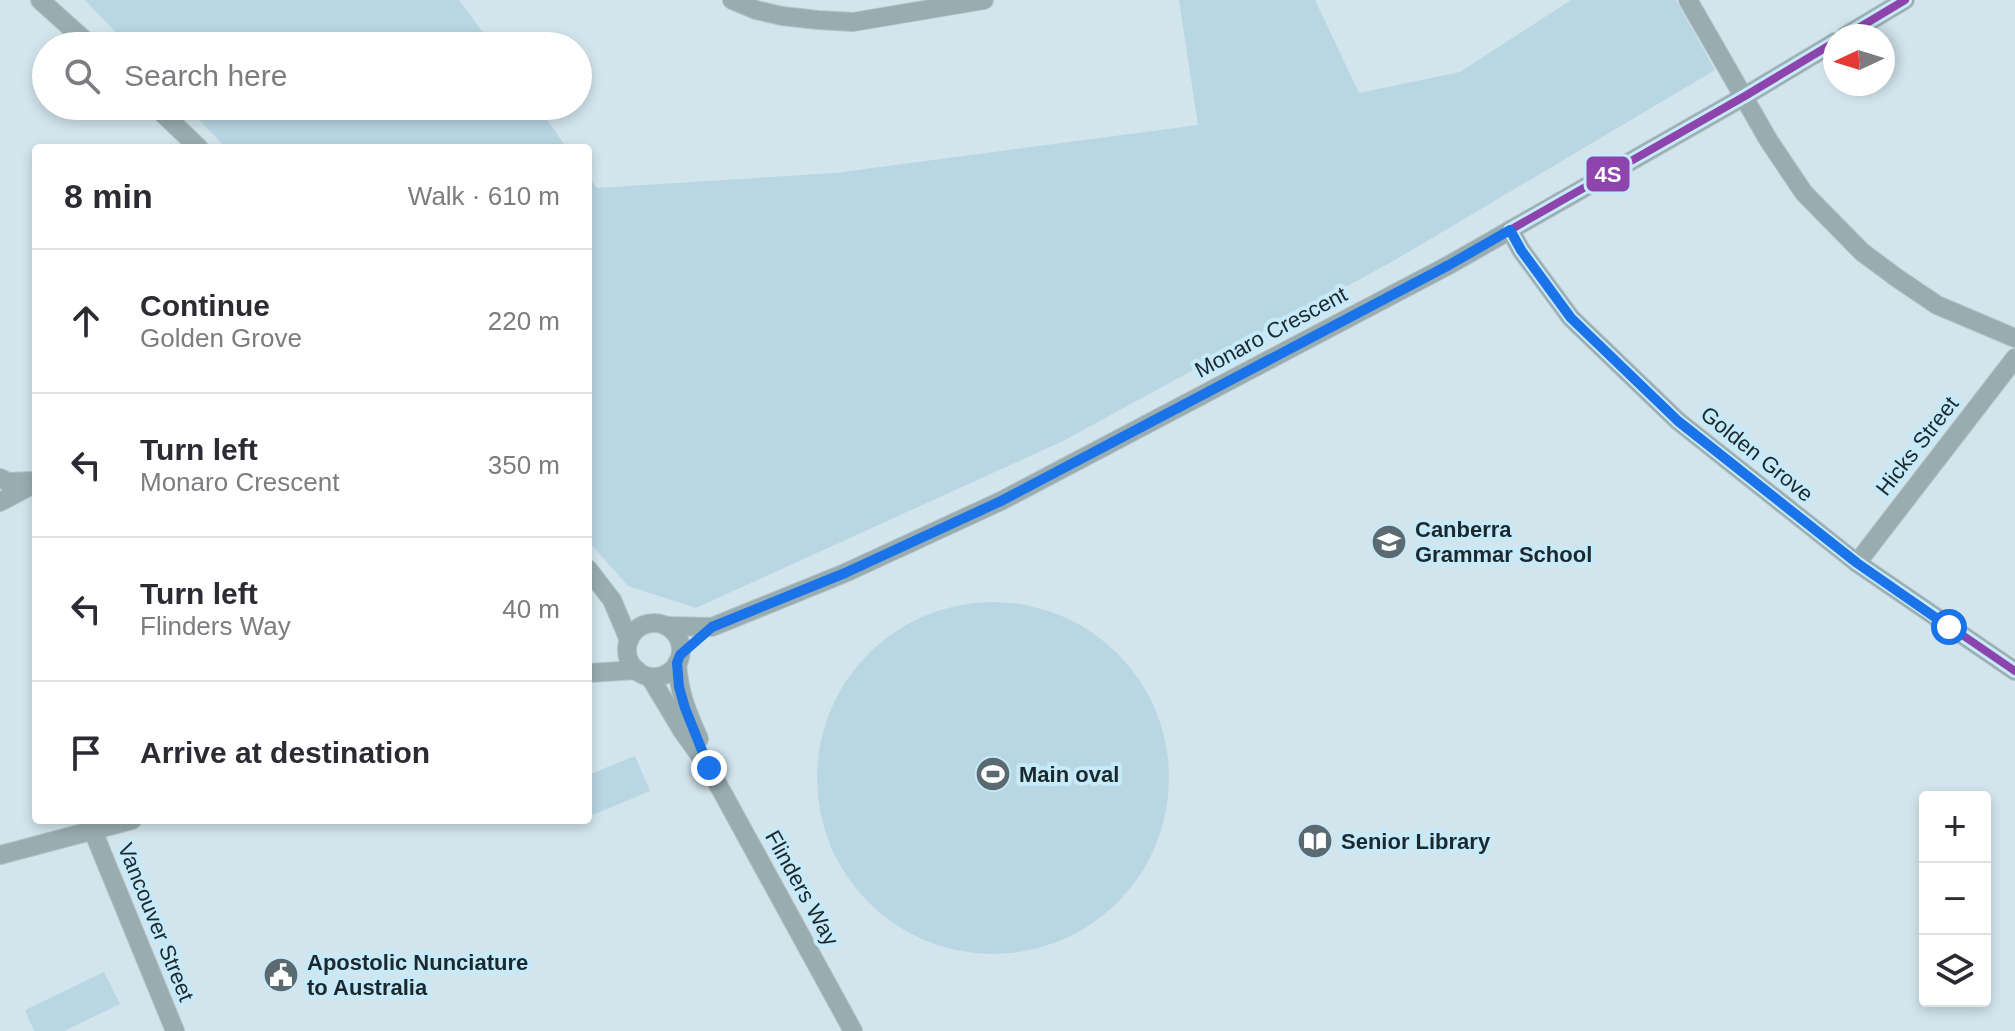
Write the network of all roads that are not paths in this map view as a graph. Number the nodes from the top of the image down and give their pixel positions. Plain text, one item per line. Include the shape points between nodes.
1 (40, 0) edge
2 (732, 0) edge
3 (984, 0) edge
4 (1688, 0) edge
5 (1905, 0) edge
6 (1865, 24) edge
7 (75, 32) edge
8 (1823, 49) edge
9 (1745, 96) junction
10 (170, 120) edge
11 (195, 144) edge
12 (1510, 230) junction
13 (2015, 338) edge
14 (2015, 358) edge
15 (0, 478) edge
16 (32, 482) edge
17 (32, 484) edge
18 (0, 502) edge
19 (1857, 563) junction
20 (592, 574) edge
21 (612, 600) junction
22 (658, 625) junction
23 (712, 627) junction
24 (628, 642) junction
25 (679, 659) junction
26 (592, 671) edge
27 (2015, 671) edge
28 (592, 673) edge
29 (644, 674) junction
30 (709, 768) junction
31 (115, 824) edge
32 (93, 831) junction
33 (0, 855) edge
34 (175, 1031) edge
35 (853, 1031) edge

1 - 7 street
2 - 3 street via 782,16 853,22
4 - 9 street
5 - 6 street
8 - 9 street, Monaro Crescent
9 - 12 street, Monaro Crescent
9 - 13 street via 1804,193 1862,252 1937,305
10 - 11 street
12 - 19 street, Golden Grove via 1571,318 1645,390
12 - 23 street, Monaro Crescent via 1001,501
14 - 19 street, Hicks Street
15 - 16 street
17 - 18 street
19 - 27 street, Golden Grove
20 - 21 street
21 - 22 street
21 - 24 street
22 - 23 street, Monaro Crescent
22 - 24 street via 634,632
22 - 25 street via 678,639
23 - 25 street, Monaro Crescent
24 - 26 street
24 - 29 street via 628,657
25 - 29 street via 666,674
25 - 30 street, Flinders Way via 679,687
28 - 29 street
29 - 30 street, Flinders Way
30 - 35 street, Flinders Way
31 - 32 street
32 - 33 street
32 - 34 street, Vancouver Street

